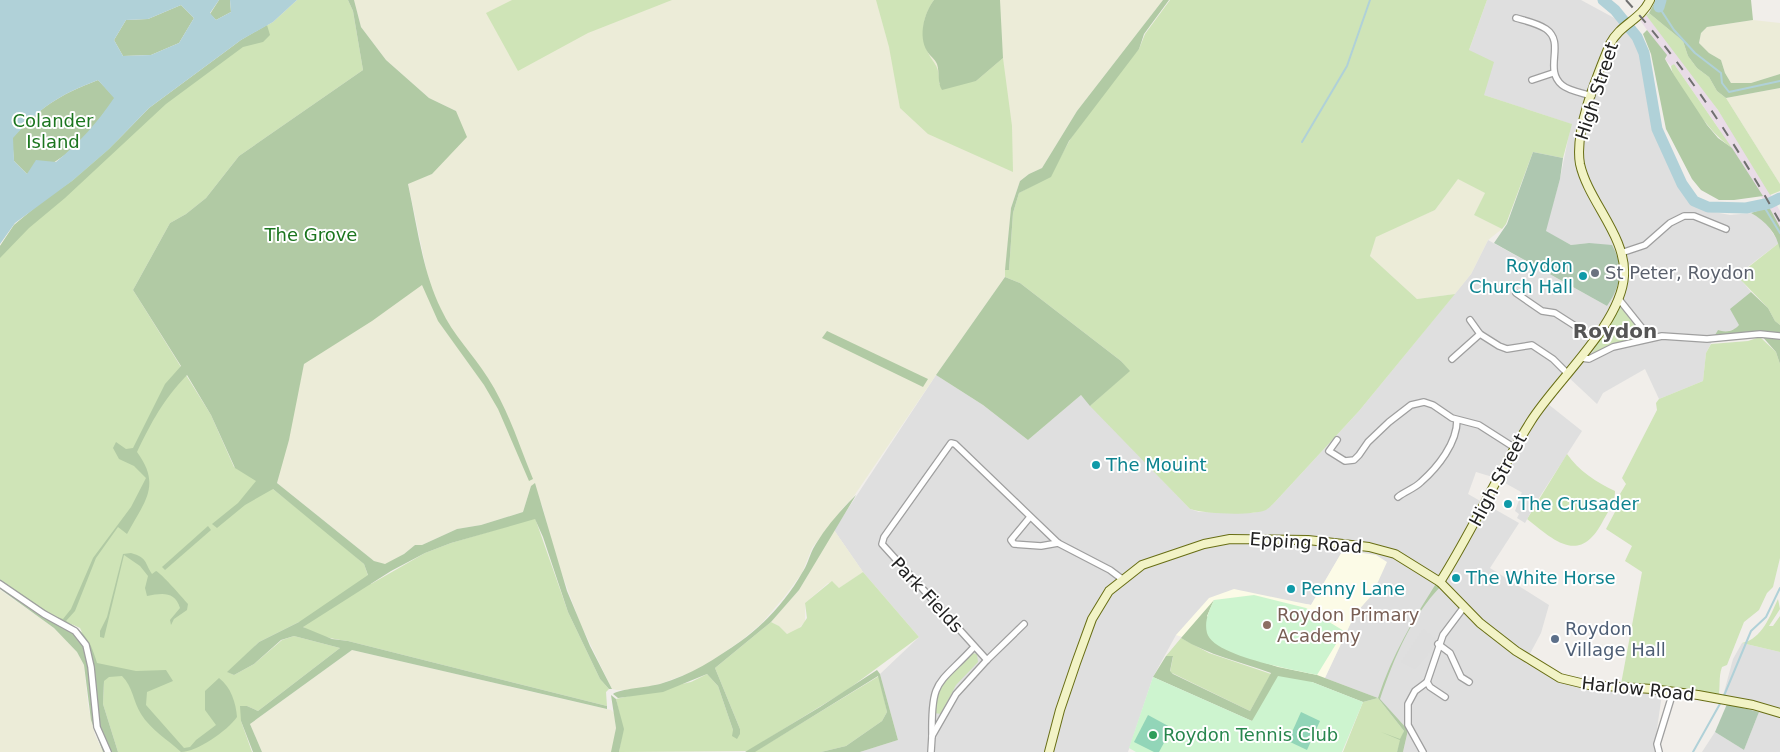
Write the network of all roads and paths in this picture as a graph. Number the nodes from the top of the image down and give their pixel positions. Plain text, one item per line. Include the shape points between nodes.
1 (1650, 0) edge
2 (1516, 18) dead end
3 (1553, 73) junction
4 (1532, 80) dead end
5 (1592, 96) junction
6 (1726, 229) dead end
7 (1621, 253) junction
8 (1516, 293) dead end
9 (1618, 298) junction
10 (1470, 320) dead end
11 (1480, 334) junction
12 (1780, 336) edge
13 (1594, 338) junction
14 (1650, 338) junction
15 (1581, 358) junction
16 (1452, 359) dead end
17 (1568, 374) junction
18 (1457, 420) junction
19 (1338, 440) dead end
20 (1515, 448) junction
21 (1398, 497) dead end
22 (1030, 517) junction
23 (1058, 543) junction
24 (1122, 579) junction
25 (1440, 582) junction
26 (0, 584) edge
27 (1464, 607) junction
28 (1024, 624) dead end
29 (1438, 644) junction
30 (974, 647) junction
31 (987, 660) junction
32 (1427, 682) junction
33 (1469, 682) dead end
34 (1673, 692) junction
35 (1445, 697) dead end
36 (1780, 712) edge
37 (932, 714) junction
38 (945, 717) junction
39 (932, 736) junction
40 (108, 752) edge
41 (931, 752) edge
42 (1050, 752) edge
43 (1423, 752) edge
44 (1659, 752) edge

1 - 5 main road, High Street via 1644,10 1616,33
2 - 3 street via 1539,25 1553,37 1556,48
3 - 4 street
3 - 5 street via 1564,87
5 - 7 main road, High Street via 1580,141 1581,165
6 - 7 street via 1694,216 1684,216 1670,223 1644,245
7 - 9 main road, High Street via 1624,273
8 - 13 street via 1542,311 1555,313
9 - 13 main road, High Street
9 - 14 street
10 - 11 street
11 - 16 street
11 - 17 street via 1507,349 1532,345
12 - 14 street
13 - 15 main road, High Street
14 - 15 street via 1613,347 1589,359
15 - 17 main road, High Street
17 - 20 main road, High Street via 1540,407
18 - 19 street via 1433,404 1417,402 1389,422 1354,460 1345,461 1329,451
18 - 20 street via 1479,425
18 - 21 street via 1455,438 1446,452 1421,482
20 - 25 main road, High Street
22 - 23 street
22 - 23 street via 1012,536 1014,544 1041,546
22 - 30 street, Park Fields via 951,443 884,537 882,544
23 - 24 street
24 - 25 main road, Epping Road via 1142,565 1204,544 1266,538 1382,550 1407,560
24 - 42 main road, Epping Road via 1109,590 1092,620 1060,710
25 - 27 main road, Harlow Road
26 - 40 street via 75,631 86,645 97,727
27 - 29 street
27 - 34 main road, Harlow Road via 1516,652 1560,678 1589,685
28 - 31 street
29 - 32 street
29 - 33 street via 1450,653 1461,677
30 - 31 street, Park Fields
30 - 37 street, Park Fields via 939,682 933,696
31 - 38 street via 956,694
32 - 35 street
32 - 43 street via 1420,685 1408,704 1408,726
34 - 36 main road, Harlow Road
34 - 44 street via 1657,744
37 - 38 street
37 - 39 street, Park Fields
38 - 39 street
39 - 41 street, Park Fields

